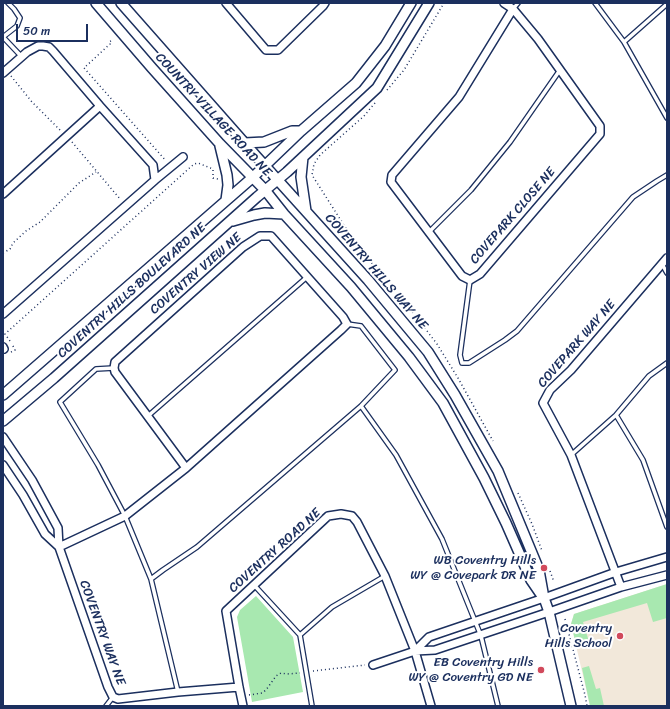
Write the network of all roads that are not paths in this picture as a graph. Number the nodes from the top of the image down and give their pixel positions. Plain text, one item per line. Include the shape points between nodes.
1 (8, 3) edge
2 (96, 3) edge
3 (121, 3) edge
4 (325, 3) edge
5 (411, 3) edge
6 (429, 3) edge
7 (504, 3) edge
8 (518, 3) edge
9 (595, 3) edge
10 (229, 4) edge
11 (667, 4) edge
12 (513, 9) junction
13 (3, 37) edge
14 (624, 42) junction
15 (22, 57) junction
16 (560, 70) junction
17 (3, 73) edge
18 (100, 106) junction
19 (667, 118) edge
20 (301, 131) junction
21 (245, 143) junction
22 (220, 144) junction
23 (183, 157) dead end
24 (303, 157) junction
25 (265, 166) junction
26 (667, 175) edge
27 (252, 178) junction
28 (155, 180) junction
29 (277, 180) junction
30 (265, 190) junction
31 (3, 194) edge
32 (226, 200) junction
33 (306, 211) junction
34 (284, 214) junction
35 (228, 223) junction
36 (429, 232) junction
37 (665, 261) edge
38 (667, 273) edge
39 (307, 277) junction
40 (470, 280) junction
41 (3, 314) edge
42 (347, 324) junction
43 (667, 362) edge
44 (114, 368) junction
45 (3, 395) edge
46 (361, 406) junction
47 (616, 415) junction
48 (148, 416) junction
49 (3, 421) edge
50 (3, 437) edge
51 (571, 455) junction
52 (3, 465) edge
53 (186, 468) junction
54 (125, 516) junction
55 (667, 527) edge
56 (59, 547) junction
57 (667, 557) edge
58 (616, 572) junction
59 (667, 575) edge
60 (385, 576) junction
61 (151, 579) junction
62 (254, 585) junction
63 (621, 587) junction
64 (544, 598) junction
65 (550, 612) junction
66 (475, 622) junction
67 (300, 635) junction
68 (480, 636) junction
69 (415, 651) junction
70 (373, 665) road end
71 (239, 687) junction
72 (178, 692) junction
73 (113, 697) junction
74 (106, 706) edge
75 (243, 706) edge
76 (312, 706) edge
77 (431, 706) edge
78 (498, 706) edge
79 (571, 706) edge

1 - 13 lane via 20,18 17,26
2 - 22 street, COUNTRY VILLAGE ROAD NE
3 - 21 street, COUNTRY VILLAGE ROAD NE
4 - 10 street via 278,50 266,50
5 - 20 street via 385,46 356,83
6 - 24 street via 377,88
7 - 12 street, COVEPARK CLOSE NE
8 - 12 lane
9 - 14 lane
11 - 14 lane
12 - 16 street, COVEPARK CLOSE NE
12 - 36 street, COVEPARK CLOSE NE via 459,97 392,175 391,182
13 - 15 lane
14 - 19 lane
15 - 17 street
15 - 18 street via 38,46 48,47
16 - 36 lane via 510,142 471,190
16 - 40 street, COVEPARK CLOSE NE via 600,126 600,134 480,274
18 - 28 street via 153,165
18 - 31 street
20 - 21 street via 292,131 264,142
20 - 25 street
21 - 25 street, COUNTRY VILLAGE ROAD NE
22 - 27 street, COUNTRY VILLAGE ROAD NE
22 - 32 street via 227,175
23 - 28 street
24 - 29 street
24 - 33 street via 300,177
25 - 27 street, COVENTRY HILLS BOULEVARD NE
25 - 29 street, COUNTRY VILLAGE ROAD NE
26 - 40 lane via 633,197 517,331 469,363 462,363 460,356
27 - 30 street, COUNTRY VILLAGE ROAD NE
27 - 32 street, COVENTRY HILLS BOULEVARD NE
28 - 41 street
29 - 30 street, COVENTRY HILLS BOULEVARD NE
29 - 33 street, COVENTRY HILLS WAY NE
30 - 34 street, COVENTRY HILLS WAY NE
30 - 35 street, COVENTRY HILLS BOULEVARD NE
32 - 45 street, COVENTRY HILLS BOULEVARD NE
33 - 64 street, COVENTRY HILLS WAY NE via 428,352 456,395 498,471 539,570
34 - 35 street via 266,213
34 - 64 street, COVENTRY HILLS WAY NE via 356,293 443,403 491,491 531,580
35 - 49 street, COVENTRY HILLS BOULEVARD NE
36 - 40 street, COVEPARK CLOSE NE via 462,276
37 - 38 lane
37 - 51 street, COVEPARK WAY NE via 572,370 550,390 543,403
39 - 42 street, COVENTRY VIEW NE via 343,316
39 - 44 street, COVENTRY VIEW NE via 271,236 260,236 243,247 116,362
39 - 48 lane
42 - 46 lane via 361,326 395,370
42 - 53 street
43 - 47 lane via 649,376
44 - 48 street
44 - 54 lane via 96,369 60,402
46 - 61 lane via 197,547
46 - 66 lane via 396,455 442,539
47 - 51 lane
47 - 55 lane via 643,460
48 - 53 street
50 - 56 street, COVENTRY WAY NE via 32,480 58,528
51 - 58 street, COVEPARK WAY NE
52 - 56 street, COVENTRY WAY NE via 45,534
53 - 54 street
54 - 56 street
54 - 61 lane
56 - 73 street, COVENTRY WAY NE
57 - 58 street
58 - 63 street, COVEPARK WAY NE
58 - 64 street
59 - 63 street
60 - 62 street, COVENTRY ROAD NE via 357,522 352,516 341,514 328,516
60 - 67 lane via 332,607
60 - 69 street, COVENTRY ROAD NE
61 - 72 lane
62 - 67 lane
62 - 71 street, COVENTRY ROAD NE via 226,611
63 - 65 street
64 - 65 street, COVENTRY HILLS WAY NE
64 - 66 street
65 - 68 street
65 - 79 street, COVENTRY HILLS WAY NE
66 - 68 lane
66 - 69 street via 429,637
67 - 76 lane
68 - 69 street via 435,650
68 - 78 lane
69 - 70 street
69 - 77 street, COVENTRY ROAD NE
71 - 72 street, COVENTRY WAY NE
71 - 75 street, COVENTRY ROAD NE
72 - 73 street, COVENTRY WAY NE via 118,699
73 - 74 lane

